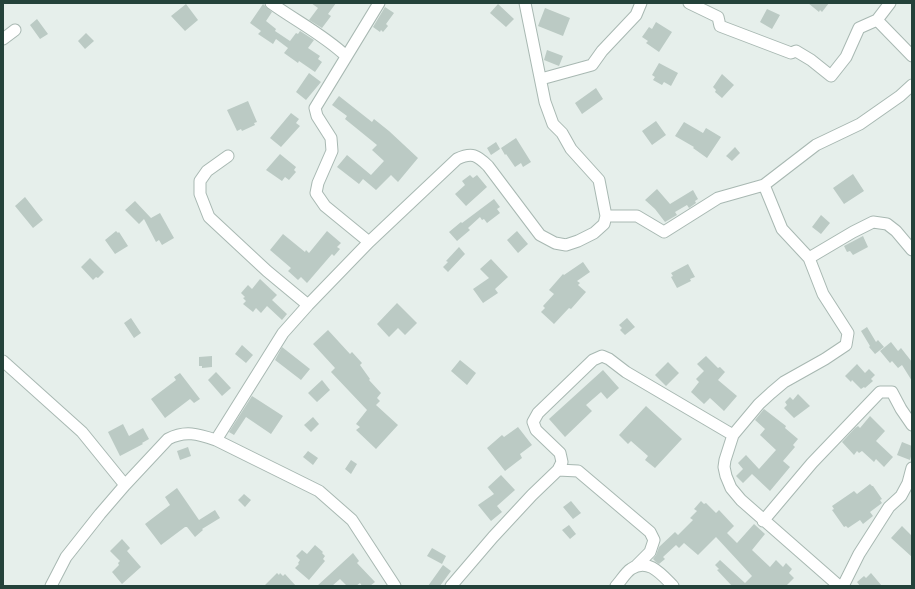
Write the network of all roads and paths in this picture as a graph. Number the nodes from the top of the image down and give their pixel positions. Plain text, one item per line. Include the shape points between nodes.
1 (270, 3) edge
2 (379, 3) edge
3 (525, 3) edge
4 (641, 3) edge
5 (689, 3) edge
6 (890, 3) edge
7 (877, 20) junction
8 (15, 30) dead end
9 (3, 39) edge
10 (346, 56) junction
11 (912, 56) edge
12 (541, 79) junction
13 (912, 85) edge
14 (228, 156) dead end
15 (764, 185) junction
16 (606, 216) junction
17 (369, 242) junction
18 (912, 250) edge
19 (809, 258) junction
20 (308, 305) junction
21 (3, 361) edge
22 (912, 426) edge
23 (733, 435) junction
24 (216, 440) junction
25 (912, 468) edge
26 (558, 470) junction
27 (125, 485) junction
28 (763, 520) junction
29 (636, 566) junction
30 (51, 586) edge
31 (395, 586) edge
32 (451, 586) edge
33 (616, 586) edge
34 (673, 586) edge
35 (839, 586) edge
36 (843, 586) edge

1 - 10 street via 333,44
2 - 10 street
3 - 12 street
4 - 12 street via 636,15 592,65
5 - 7 street via 718,17 720,26 791,53 796,51 832,76 846,57 859,28
6 - 7 street
7 - 11 street
8 - 9 street
10 - 17 street via 315,108 331,138 332,151 316,193 325,206
12 - 16 street via 545,102 553,124 599,180
13 - 15 street via 860,124 816,145
14 - 20 street via 207,171 200,181 200,194 209,216 267,271
15 - 16 street via 718,198 664,232 637,216
15 - 19 street via 782,230
16 - 17 street via 604,224 594,233 578,241 555,243 540,235 478,156 466,155 457,159
17 - 20 street
18 - 19 street via 887,224 873,222
19 - 23 street via 823,294 848,333 846,344 784,382 759,404
20 - 24 street via 283,333
21 - 27 street via 82,432
22 - 28 street via 892,392 880,392 812,463
23 - 26 street via 602,356 593,360 538,413 533,422 536,430 560,453 562,462
23 - 28 street via 725,460 726,476 740,500
24 - 27 street via 202,435 177,434 168,439
24 - 31 street via 318,491 352,520
25 - 36 street via 901,496 889,507 859,554
26 - 29 street via 578,470 650,532 654,540 650,552
26 - 32 street via 493,537
27 - 30 street via 66,557
28 - 35 street
29 - 33 street
29 - 34 street via 654,568

